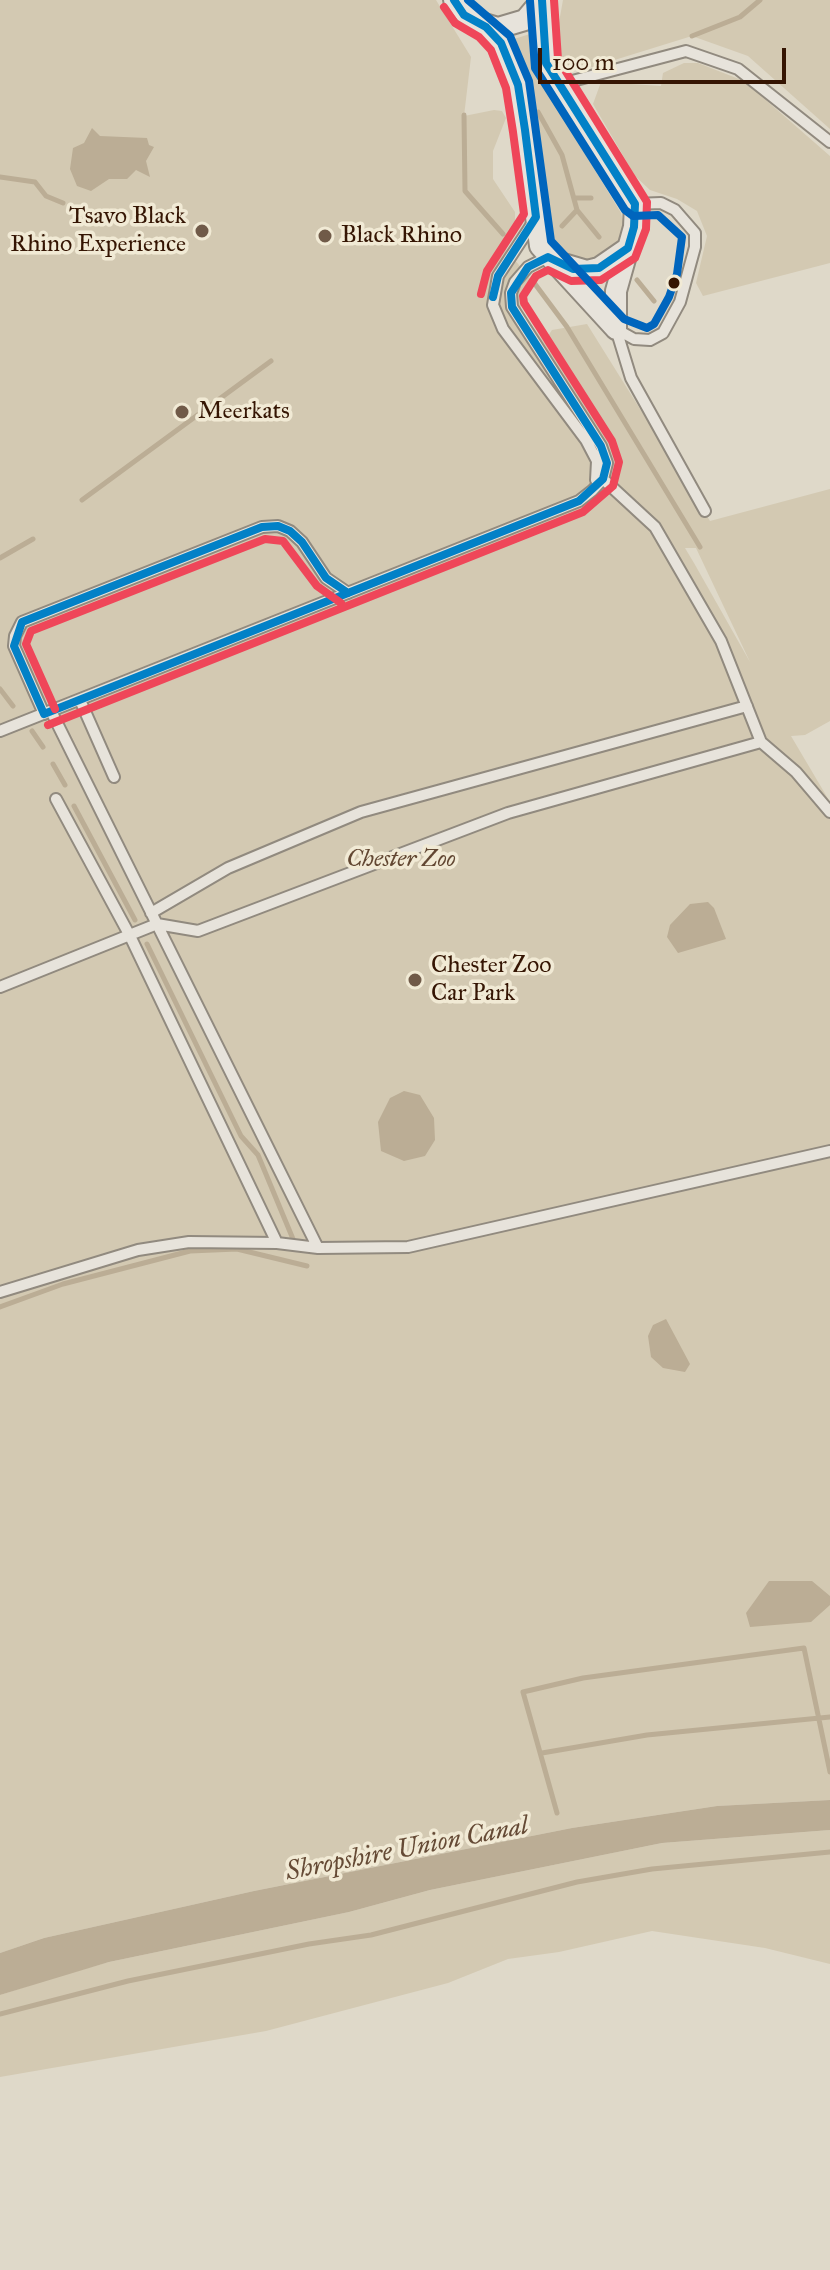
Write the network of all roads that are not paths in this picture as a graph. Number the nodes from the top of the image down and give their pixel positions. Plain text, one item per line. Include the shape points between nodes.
1 (454, 0) edge
2 (542, 0) edge
3 (486, 27) junction
4 (557, 85) junction
5 (830, 142) edge
6 (635, 204) junction
7 (536, 217) junction
8 (628, 248) junction
9 (548, 257) junction
10 (616, 329) junction
11 (603, 479) junction
12 (593, 490) junction
13 (705, 511) dead end
14 (348, 593) junction
15 (80, 700) junction
16 (747, 706) junction
17 (48, 713) junction
18 (2, 728) edge
19 (761, 742) junction
20 (114, 777) dead end
21 (56, 799) dead end
22 (830, 812) edge
23 (151, 913) junction
24 (157, 924) junction
25 (130, 936) junction
26 (0, 987) edge
27 (830, 1151) edge
28 (277, 1243) junction
29 (318, 1248) junction
30 (0, 1292) edge

1 - 3 street via 464,15
2 - 3 street via 517,24
2 - 4 street via 546,63
3 - 7 street via 501,43 518,85
4 - 5 lane via 686,51 738,69
4 - 6 street
6 - 8 street
6 - 10 lane via 661,203 675,210 695,233 695,247 680,302 663,333 650,340 634,339
7 - 9 street via 540,246
7 - 12 lane via 498,276 493,305 503,329 586,440 599,472
8 - 9 street via 587,271
8 - 10 street via 616,291
9 - 10 street
9 - 11 lane via 528,267 515,282 512,307 601,446 607,463
10 - 13 lane via 631,378
11 - 12 lane
11 - 16 lane via 655,527 721,641
12 - 14 lane via 579,501
14 - 15 lane
14 - 17 lane via 326,578 290,531 262,527 22,622 14,646
15 - 17 lane
15 - 20 lane
16 - 19 lane
16 - 23 lane via 361,812 228,868
17 - 18 lane
17 - 23 lane
19 - 22 lane
19 - 24 lane via 508,813 198,931
21 - 25 lane
23 - 24 lane
24 - 25 lane
24 - 29 lane
25 - 26 lane
25 - 28 lane
27 - 29 lane via 408,1247
28 - 29 lane
28 - 30 lane via 189,1242 138,1250

